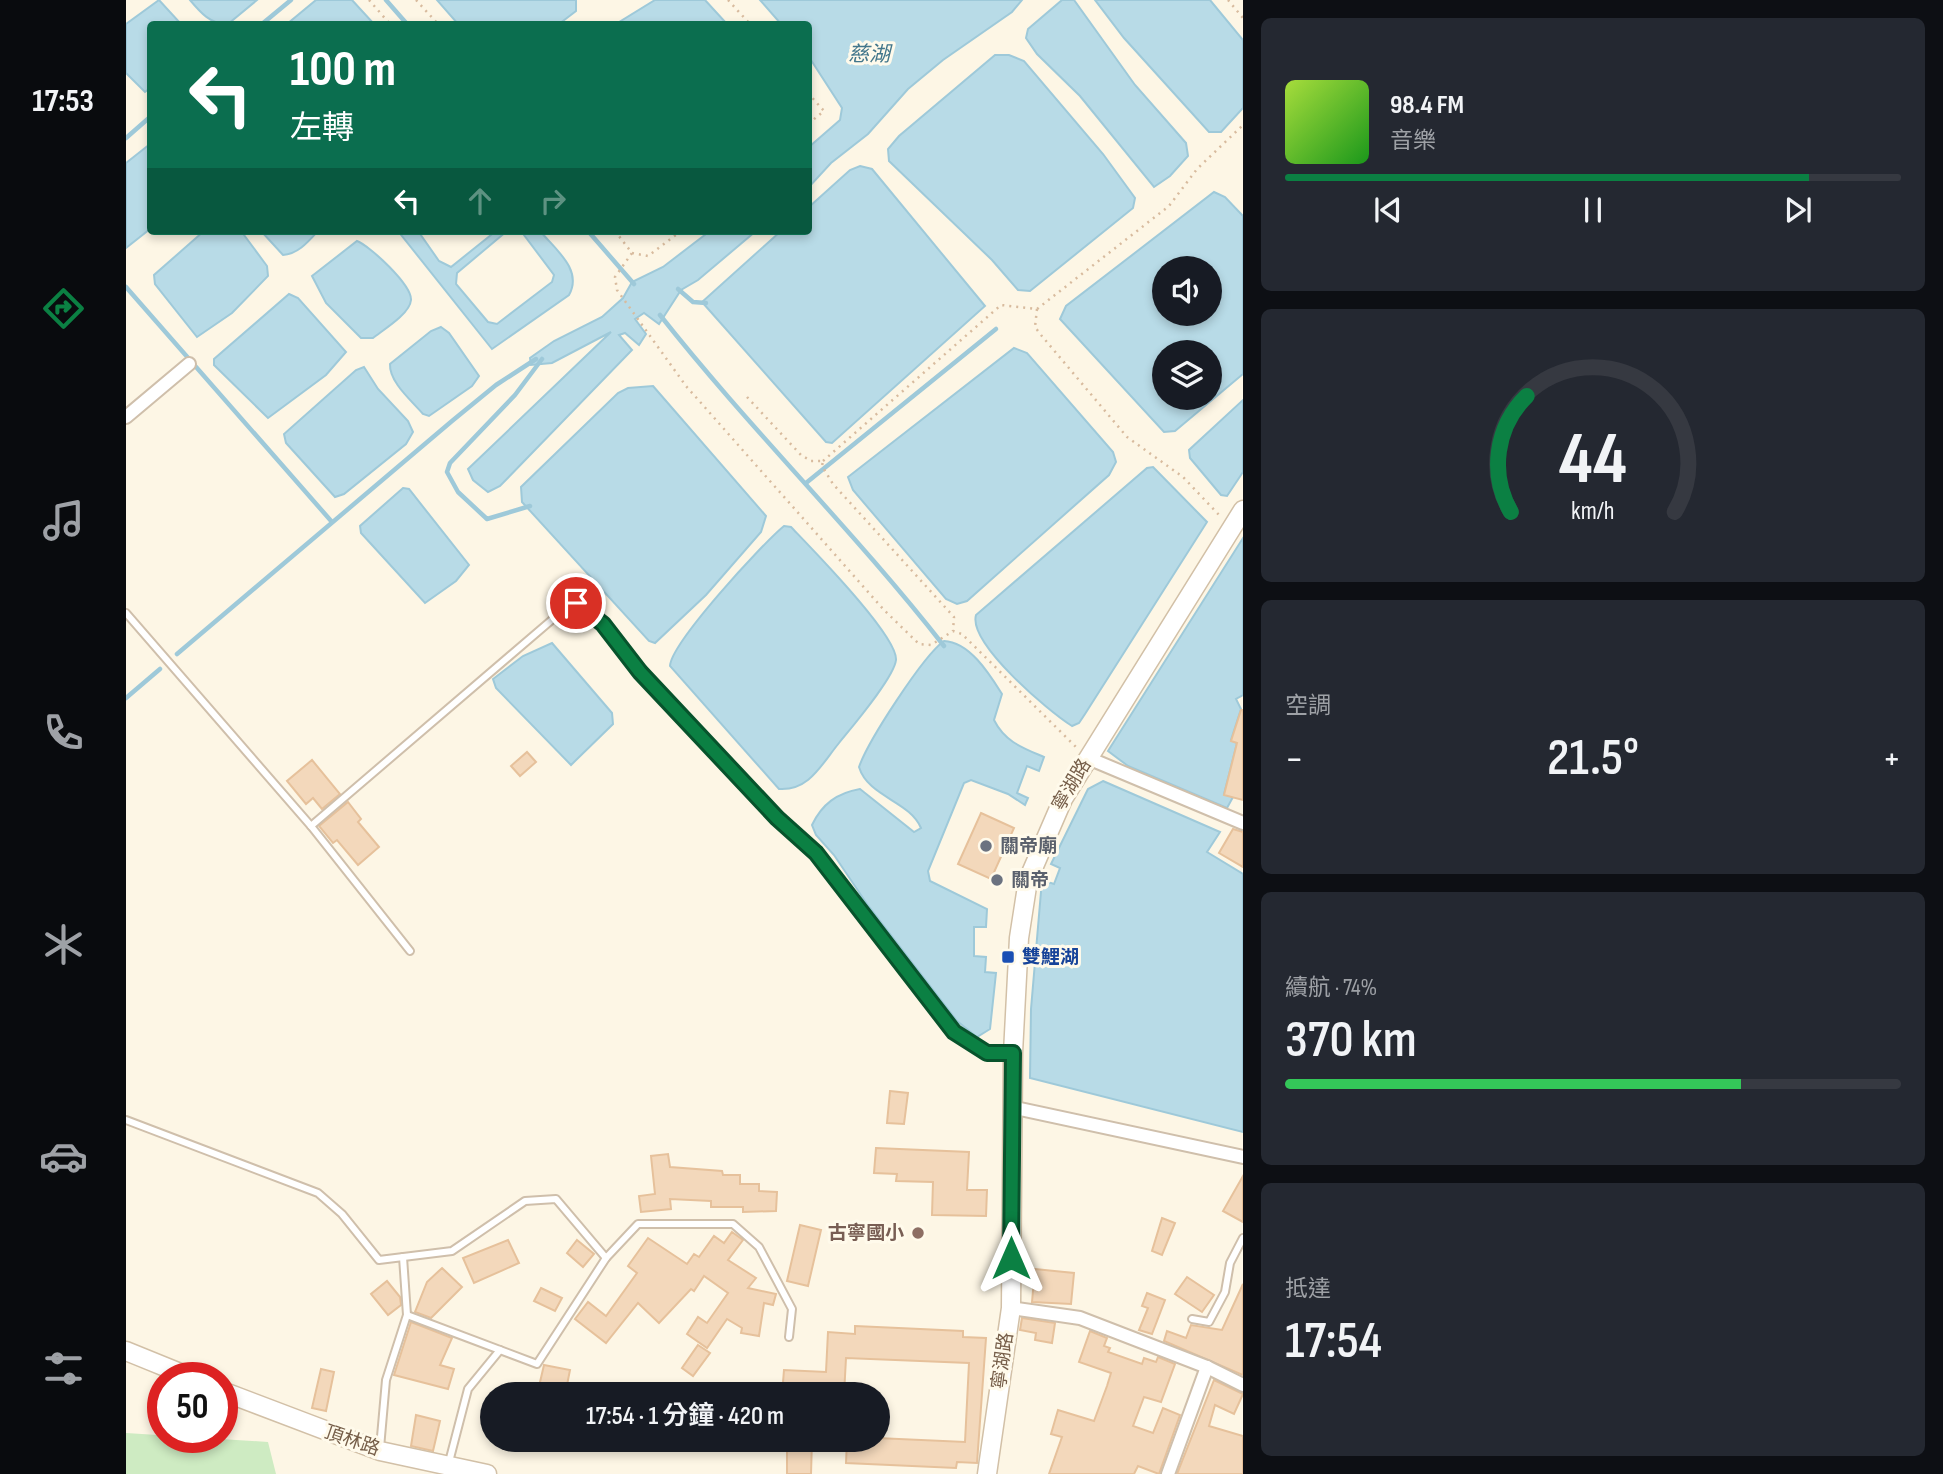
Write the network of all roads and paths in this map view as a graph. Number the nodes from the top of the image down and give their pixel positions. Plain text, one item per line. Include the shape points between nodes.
1 (369, 0) edge
2 (416, 0) edge
3 (728, 0) edge
4 (1228, 0) edge
5 (1243, 18) edge
6 (387, 21) edge
7 (435, 21) edge
8 (747, 21) edge
9 (812, 98) edge
10 (812, 121) edge
11 (1243, 125) edge
12 (618, 235) edge
13 (676, 235) edge
14 (632, 253) junction
15 (1037, 309) junction
16 (189, 364) dead end
17 (747, 397) dead end
18 (126, 417) edge
19 (822, 463) junction
20 (1243, 510) edge
21 (1231, 528) junction
22 (126, 613) edge
23 (953, 631) junction
24 (1088, 758) junction
25 (1243, 823) edge
26 (311, 826) junction
27 (410, 951) dead end
28 (1013, 1053) junction
29 (1012, 1108) junction
30 (126, 1120) edge
31 (1243, 1157) edge
32 (1243, 1238) edge
33 (403, 1257) junction
34 (606, 1258) junction
35 (1011, 1308) junction
36 (407, 1315) junction
37 (1192, 1319) dead end
38 (789, 1337) dead end
39 (500, 1349) junction
40 (126, 1351) edge
41 (153, 1362) edge
42 (1207, 1367) junction
43 (1243, 1385) edge
44 (238, 1397) edge
45 (380, 1451) junction
46 (448, 1467) junction
47 (487, 1474) edge
48 (987, 1474) edge
49 (1168, 1474) edge

1 - 6 path
2 - 7 path
3 - 8 path
4 - 5 path
9 - 10 path via 824,111
11 - 15 path via 1197,169 1169,206
12 - 14 path
13 - 14 path via 648,257
14 - 23 path via 617,273 615,286 686,386 919,644 935,643
15 - 19 path via 1001,305
15 - 21 path via 1035,327 1113,422 1183,477
16 - 18 street
17 - 19 path via 802,455
19 - 23 path via 826,474 954,617
20 - 21 main road, 寧湖路
21 - 24 main road, 寧湖路
22 - 26 lane
23 - 24 path via 962,634
24 - 25 street
24 - 28 main road, 寧湖路 via 1050,822 1028,880 1019,938
26 - 27 lane
26 - 28 lane via 576,603 603,624 640,672 816,853 954,1032 987,1053
28 - 29 main road, 寧湖路
29 - 31 street
29 - 35 main road, 寧湖路
30 - 33 lane via 318,1193 342,1214 379,1260
32 - 37 lane via 1230,1263 1225,1292 1209,1322
33 - 34 lane via 452,1251 525,1201 556,1199
33 - 36 lane
34 - 38 lane via 638,1224 733,1224 759,1247 792,1309
34 - 39 lane via 537,1364
35 - 42 street via 1080,1318
35 - 48 main road, 寧湖路
36 - 39 lane
36 - 45 lane via 386,1380
39 - 46 lane via 468,1389
40 - 41 main road
42 - 43 street
42 - 49 street
44 - 45 main road, 頂林路
45 - 46 main road, 頂林路
46 - 47 main road, 頂林路

